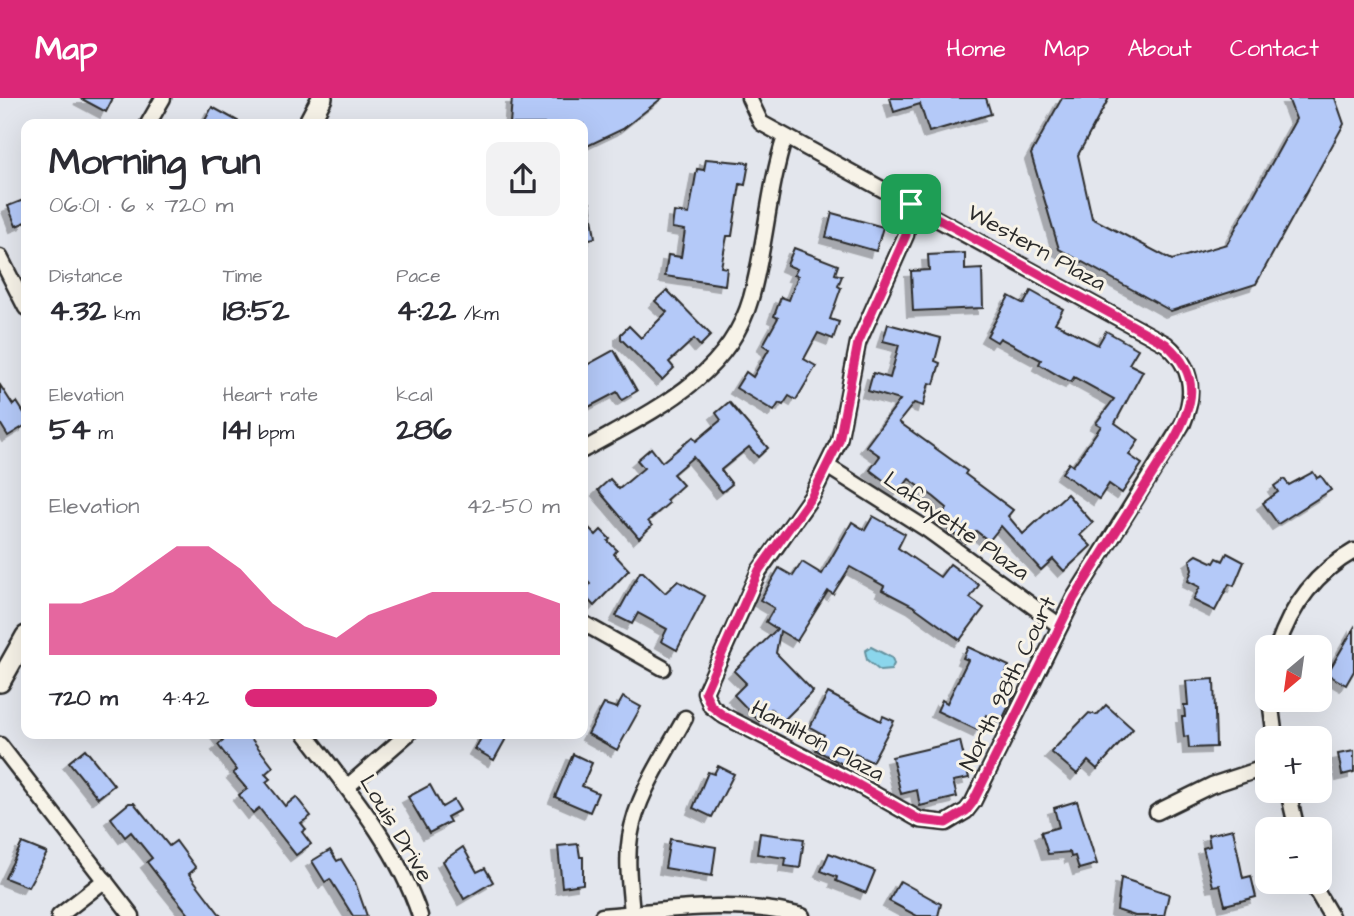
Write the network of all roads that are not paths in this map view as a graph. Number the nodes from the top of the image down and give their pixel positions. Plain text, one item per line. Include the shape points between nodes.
1 (163, 98) edge
2 (322, 98) edge
3 (749, 98) edge
4 (151, 119) edge
5 (311, 119) edge
6 (785, 137) junction
7 (911, 204) junction
8 (0, 257) edge
9 (21, 294) edge
10 (1190, 379) joint
11 (588, 447) edge
12 (827, 466) junction
13 (1354, 551) edge
14 (588, 626) edge
15 (1060, 626) junction
16 (1282, 635) edge
17 (21, 645) edge
18 (663, 668) dead end
19 (0, 682) edge
20 (685, 718) dead end
21 (310, 739) edge
22 (402, 739) edge
23 (0, 745) edge
24 (1255, 771) edge
25 (346, 787) junction
26 (1157, 812) dead end
27 (955, 819) joint
28 (105, 880) junction
29 (1318, 894) edge
30 (632, 914) junction
31 (59, 916) edge
32 (132, 916) edge
33 (420, 916) edge
34 (602, 916) edge
35 (802, 916) edge
36 (1331, 916) edge

1 - 4 street
2 - 5 street
3 - 6 street, Western Plaza via 761,124
6 - 7 street, Western Plaza
6 - 11 street via 775,168 752,298 730,345 685,390
7 - 10 street, Western Plaza via 1166,344 1183,362
7 - 12 street via 906,235 858,343 839,441
8 - 9 street
10 - 15 street, North 98th Court via 1192,396 1183,423
12 - 15 street, Lafayette Plaza via 928,530
12 - 27 street, Hamilton Plaza via 812,496 759,570 705,696 724,716 920,820 933,824
13 - 16 street via 1312,584
14 - 18 street
15 - 27 street, North 98th Court via 973,802
17 - 19 street
20 - 30 street via 633,823 628,854
21 - 25 street, Louis Drive
22 - 25 street
23 - 28 street
24 - 26 street via 1212,785
25 - 33 street, Louis Drive via 396,863
28 - 31 street
28 - 32 street
29 - 36 street
30 - 34 street
30 - 35 street via 729,906

